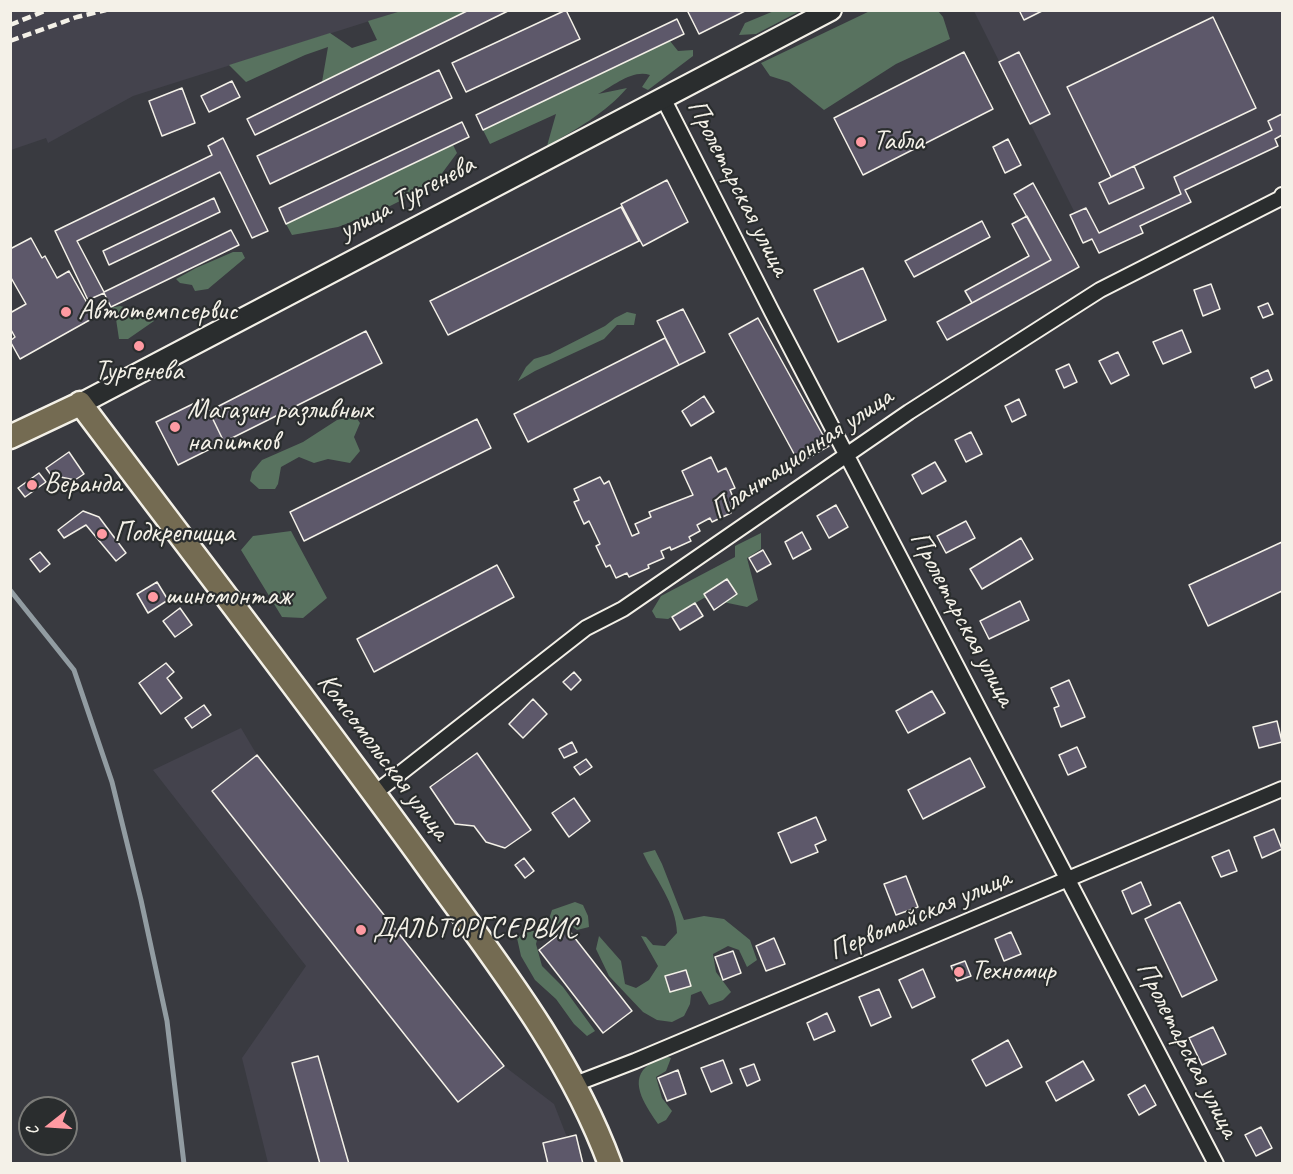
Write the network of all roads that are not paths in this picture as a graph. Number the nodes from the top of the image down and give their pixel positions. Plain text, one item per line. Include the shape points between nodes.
1 (831, 10) edge
2 (663, 98) junction
3 (1282, 198) edge
4 (80, 404) junction
5 (10, 437) edge
6 (846, 455) junction
7 (1282, 789) edge
8 (375, 793) junction
9 (1070, 880) junction
10 (575, 1084) junction
11 (610, 1164) edge
12 (1216, 1164) edge

1 - 2 main road, улица Тургенева
2 - 4 main road, улица Тургенева
2 - 6 street, Пролетарская улица
3 - 6 street, Плантационная улица via 1100,290
4 - 5 main road, улица Тургенева
4 - 8 main road, Комсомольская улица
6 - 8 street, Плантационная улица via 623,609 586,628
6 - 9 street, Пролетарская улица
7 - 9 street, Первомайская улица
8 - 10 main road, Комсомольская улица via 527,1007
9 - 10 street, Первомайская улица
9 - 12 street, Пролетарская улица
10 - 11 main road, Комсомольская улица

